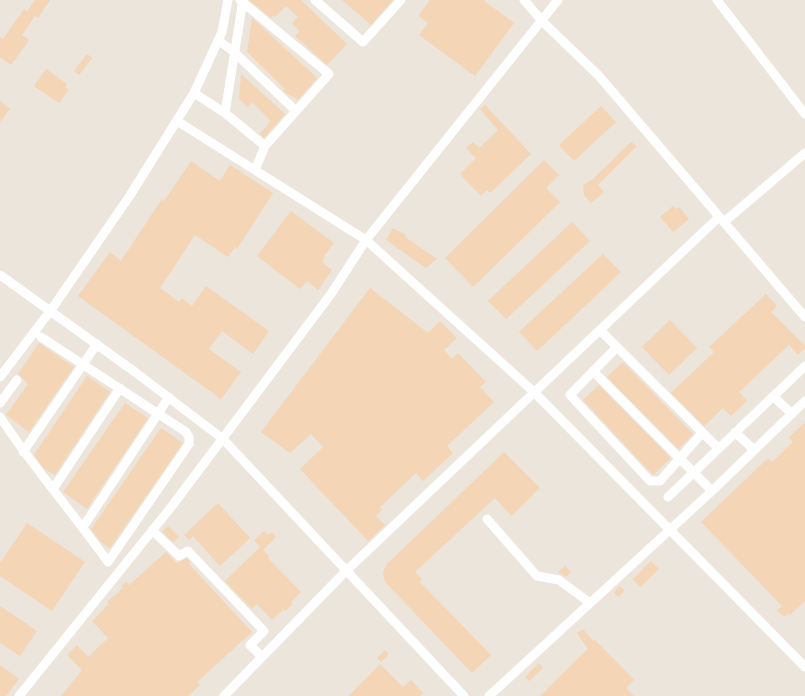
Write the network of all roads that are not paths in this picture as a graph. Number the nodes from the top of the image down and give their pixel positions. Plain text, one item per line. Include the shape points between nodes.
1 (228, 0) edge
2 (315, 0) edge
3 (401, 0) edge
4 (524, 0) edge
5 (558, 0) edge
6 (717, 0) edge
7 (242, 1) edge
8 (542, 21) junction
9 (218, 40) junction
10 (234, 52) junction
11 (194, 93) junction
12 (296, 111) junction
13 (225, 113) junction
14 (805, 114) edge
15 (177, 121) junction
16 (265, 146) junction
17 (805, 153) edge
18 (255, 170) junction
19 (722, 219) junction
20 (366, 240) junction
21 (0, 275) edge
22 (51, 310) junction
23 (805, 317) edge
24 (600, 330) junction
25 (41, 337) dead end
26 (97, 344) junction
27 (617, 347) junction
28 (83, 364) junction
29 (805, 366) edge
30 (593, 372) junction
31 (0, 377) edge
32 (17, 380) dead end
33 (120, 388) junction
34 (535, 393) junction
35 (773, 396) junction
36 (169, 397) junction
37 (805, 401) edge
38 (0, 403) edge
39 (158, 413) junction
40 (792, 414) junction
41 (0, 417) edge
42 (735, 432) junction
43 (702, 433) junction
44 (223, 439) junction
45 (718, 448) junction
46 (754, 450) junction
47 (23, 452) junction
48 (680, 459) junction
49 (694, 474) junction
50 (53, 489) junction
51 (712, 491) junction
52 (668, 497) dead end
53 (487, 519) dead end
54 (83, 527) junction
55 (152, 530) junction
56 (670, 530) junction
57 (346, 571) junction
58 (590, 603) junction
59 (262, 657) junction
60 (805, 667) edge
61 (19, 696) edge
62 (224, 696) edge
63 (464, 696) edge
64 (489, 696) edge

1 - 9 street
2 - 3 street via 363,42
4 - 8 street
5 - 8 street
6 - 14 street
7 - 10 street
7 - 12 street via 329,74
8 - 19 street via 599,76
8 - 20 street
9 - 10 street
9 - 11 street
10 - 12 street
10 - 13 street
11 - 13 street
11 - 15 street
12 - 16 street
13 - 16 street
15 - 18 street
15 - 22 street via 129,197
16 - 18 street
17 - 19 street
18 - 20 street
19 - 23 street
19 - 24 street
20 - 34 street
20 - 44 street via 331,294
21 - 22 street
22 - 26 street
22 - 31 street
24 - 27 street
24 - 34 street
25 - 28 street
26 - 28 street
26 - 36 street
27 - 30 street
27 - 43 street
28 - 33 street
28 - 47 street
29 - 35 street
30 - 48 street
30 - 48 street via 570,395 650,481 660,481
32 - 38 street
33 - 39 street
33 - 50 street
34 - 56 street
34 - 57 street
35 - 40 street
35 - 42 street
36 - 39 street
36 - 44 street
37 - 40 street
39 - 54 street
39 - 54 street via 186,432 190,442 108,562
40 - 46 street
41 - 47 street
42 - 45 street
42 - 46 street
43 - 45 street
43 - 48 street
44 - 55 street
44 - 57 street
45 - 49 street
46 - 51 street
47 - 50 street
48 - 49 street
49 - 51 street
49 - 52 street
50 - 54 street
51 - 56 street
53 - 58 street via 537,576 559,580
55 - 59 street via 179,556 188,551 264,630 250,645
55 - 61 street
56 - 58 street
56 - 60 street
57 - 59 street
57 - 63 street
58 - 64 street
59 - 62 street

